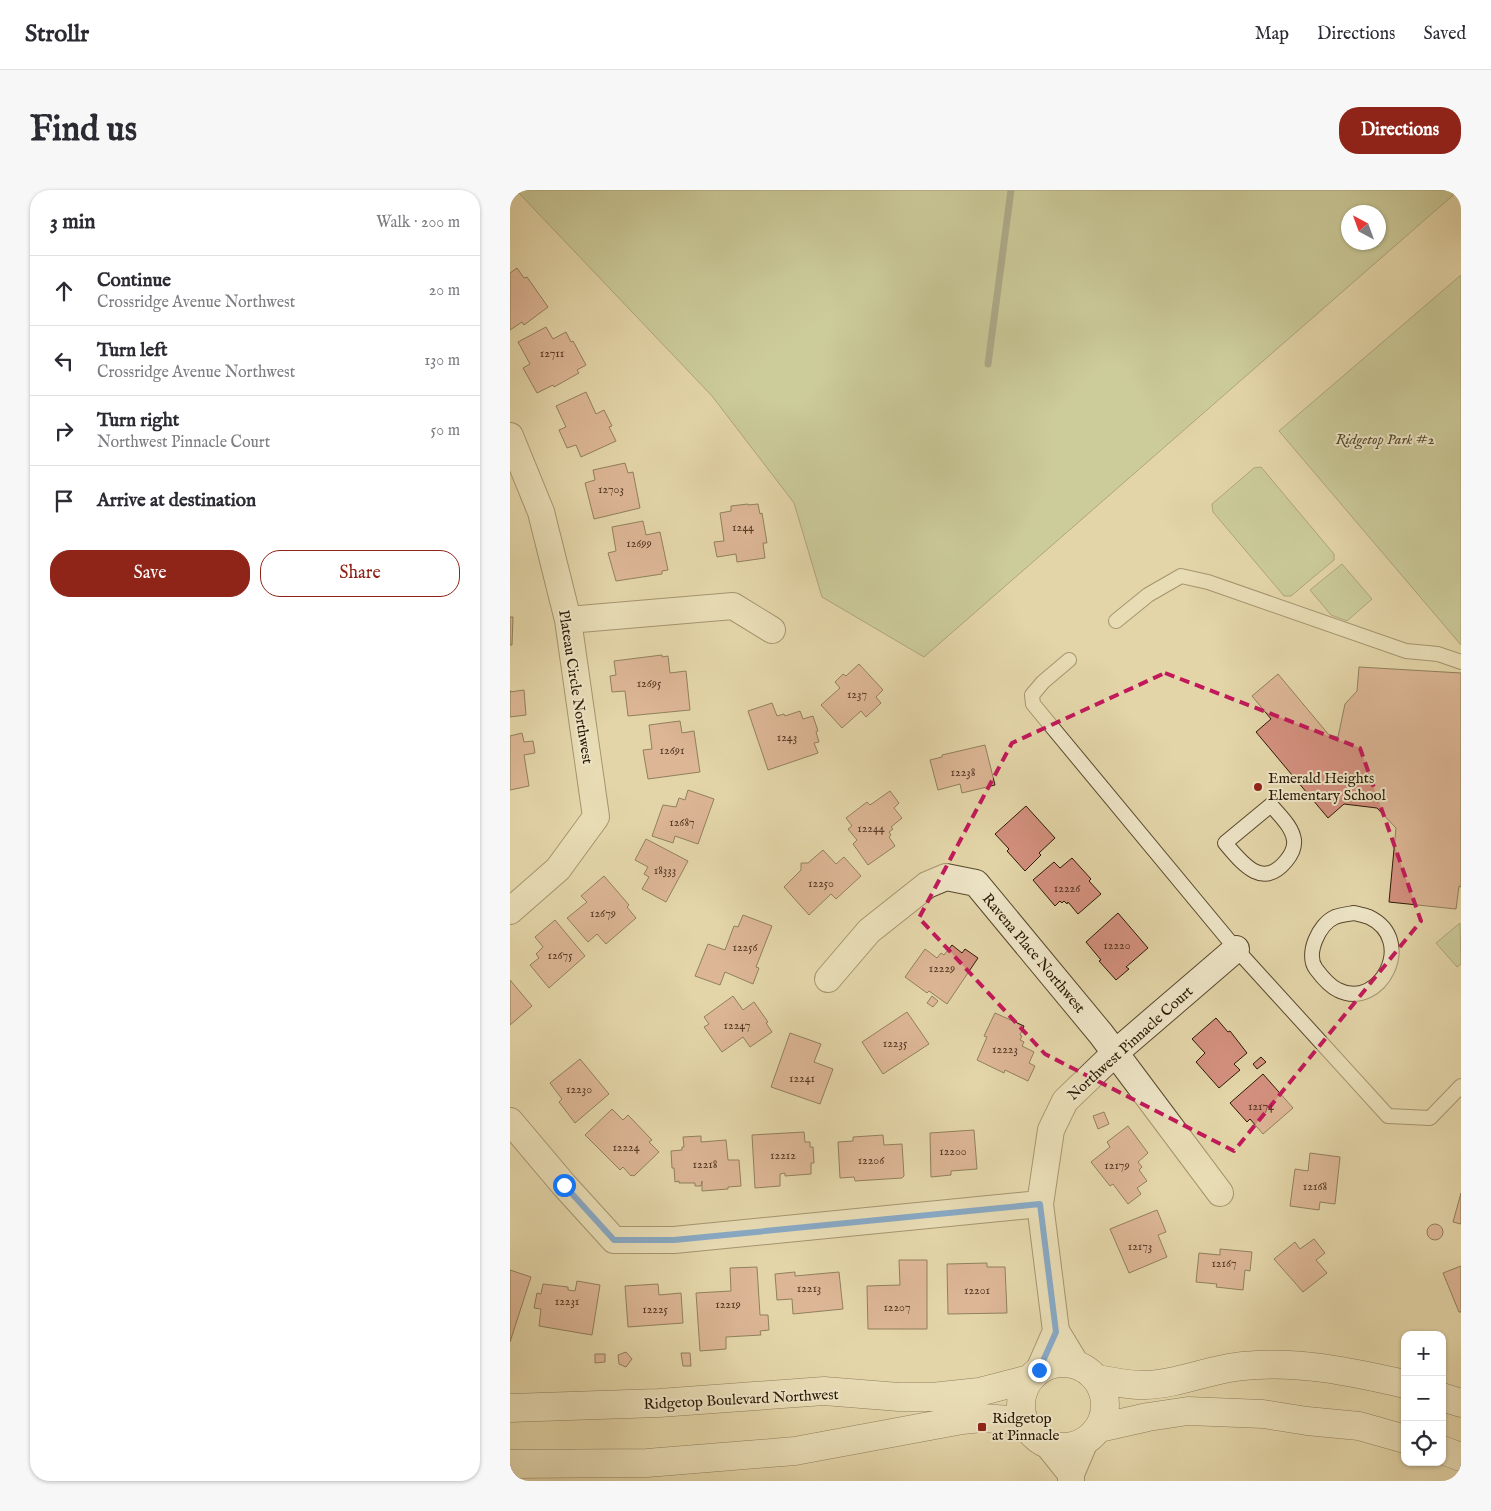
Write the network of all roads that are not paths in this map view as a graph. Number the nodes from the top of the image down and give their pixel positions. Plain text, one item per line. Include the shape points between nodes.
1 (510, 436) edge
2 (568, 620) junction
3 (1116, 621) dead end
4 (772, 630) dead end
5 (1069, 660) dead end
6 (1461, 662) edge
7 (1271, 805) joint
8 (510, 911) edge
9 (1393, 944) joint
10 (1236, 949) junction
11 (828, 979) dead end
12 (1115, 1054) junction
13 (1461, 1086) edge
14 (510, 1121) edge
15 (1220, 1193) dead end
16 (1040, 1204) junction
17 (1056, 1332) junction
18 (1086, 1371) junction
19 (1034, 1375) junction
20 (1401, 1383) edge
21 (1446, 1398) edge
22 (1461, 1403) edge
23 (510, 1408) edge
24 (1024, 1421) junction
25 (1092, 1435) junction
26 (1401, 1438) edge
27 (1047, 1444) junction
28 (1446, 1451) edge
29 (1461, 1457) edge
30 (510, 1464) edge
31 (1071, 1478) edge

1 - 2 street, Plateau Circle Northwest via 540,512
2 - 4 street via 733,606
2 - 8 street, Plateau Circle Northwest via 596,817 558,869
3 - 6 lane via 1148,595 1181,576 1208,582 1406,651 1438,654
5 - 10 lane via 1032,695 1033,704
7 - 7 lane via 1225,843 1244,865 1261,874 1279,869 1292,853 1294,841 1290,829
9 - 9 lane via 1383,928 1369,917 1354,913 1334,917 1319,931 1312,946 1313,965 1338,990 1355,994 1377,986 1389,969
10 - 12 street, Northwest Pinnacle Court
10 - 13 lane via 1388,1116 1430,1118
11 - 12 street, Ravena Place Northwest via 869,931 927,885 946,877 976,883
12 - 15 street, Ravena Place Northwest
12 - 16 street, Northwest Pinnacle Court via 1064,1101 1051,1130
14 - 16 street via 614,1240 674,1240
16 - 17 street, Northwest Pinnacle Court
17 - 18 street, Northwest Pinnacle Court
17 - 19 street
18 - 19 main road via 1063,1362 1050,1364
18 - 20 main road via 1143,1386 1262,1364 1346,1370
18 - 25 main road via 1103,1390 1106,1403 1104,1416
19 - 23 main road, Ridgetop Boulevard Northwest via 979,1392 932,1397 824,1391 659,1404
19 - 24 main road via 1023,1392 1021,1407
21 - 22 main road
24 - 27 main road via 1031,1432
24 - 30 main road via 962,1420 795,1452 646,1463
25 - 26 main road via 1148,1417 1188,1411 1253,1413 1359,1426
25 - 27 main road via 1079,1445 1066,1448
25 - 31 street
27 - 31 street
28 - 29 main road

